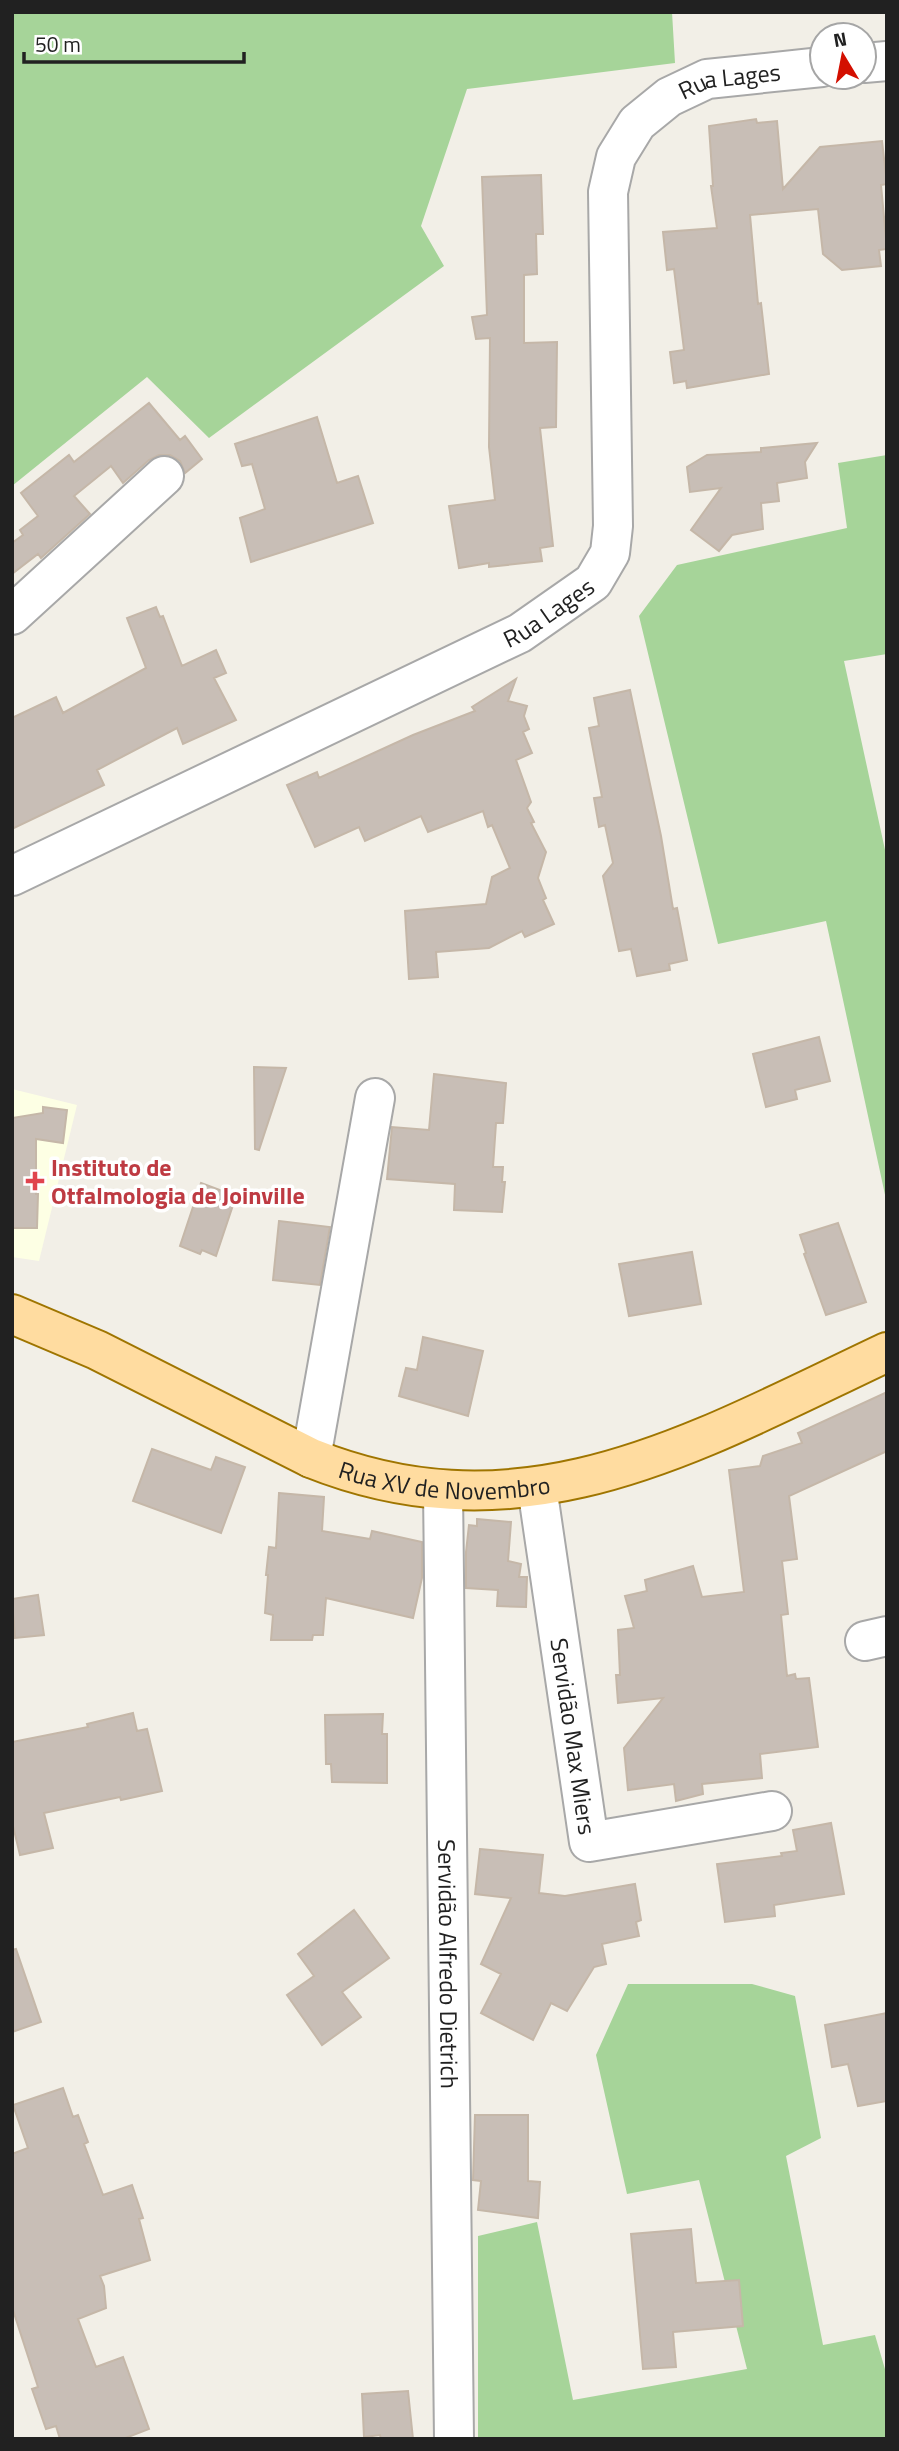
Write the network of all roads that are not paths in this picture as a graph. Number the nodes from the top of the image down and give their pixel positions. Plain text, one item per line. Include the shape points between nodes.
1 (808, 68) edge
2 (164, 476) dead end
3 (12, 615) edge
4 (12, 876) edge
5 (374, 1098) dead end
6 (12, 1314) edge
7 (887, 1352) edge
8 (312, 1458) junction
9 (537, 1487) junction
10 (443, 1490) junction
11 (772, 1811) dead end
12 (454, 2439) edge

1 - 4 street, Rua Lages via 707,79 669,97 637,123 616,158 608,192 614,526 610,553 593,582 520,633
2 - 3 street
5 - 8 street
6 - 8 main road, Rua XV de Novembro via 97,1350
7 - 9 main road, Rua XV de Novembro via 691,1444 581,1480
8 - 10 main road, Rua XV de Novembro via 392,1484
9 - 10 main road, Rua XV de Novembro
9 - 11 street, Servidão Max Miers via 589,1842
10 - 12 street, Servidão Alfredo Dietrich

